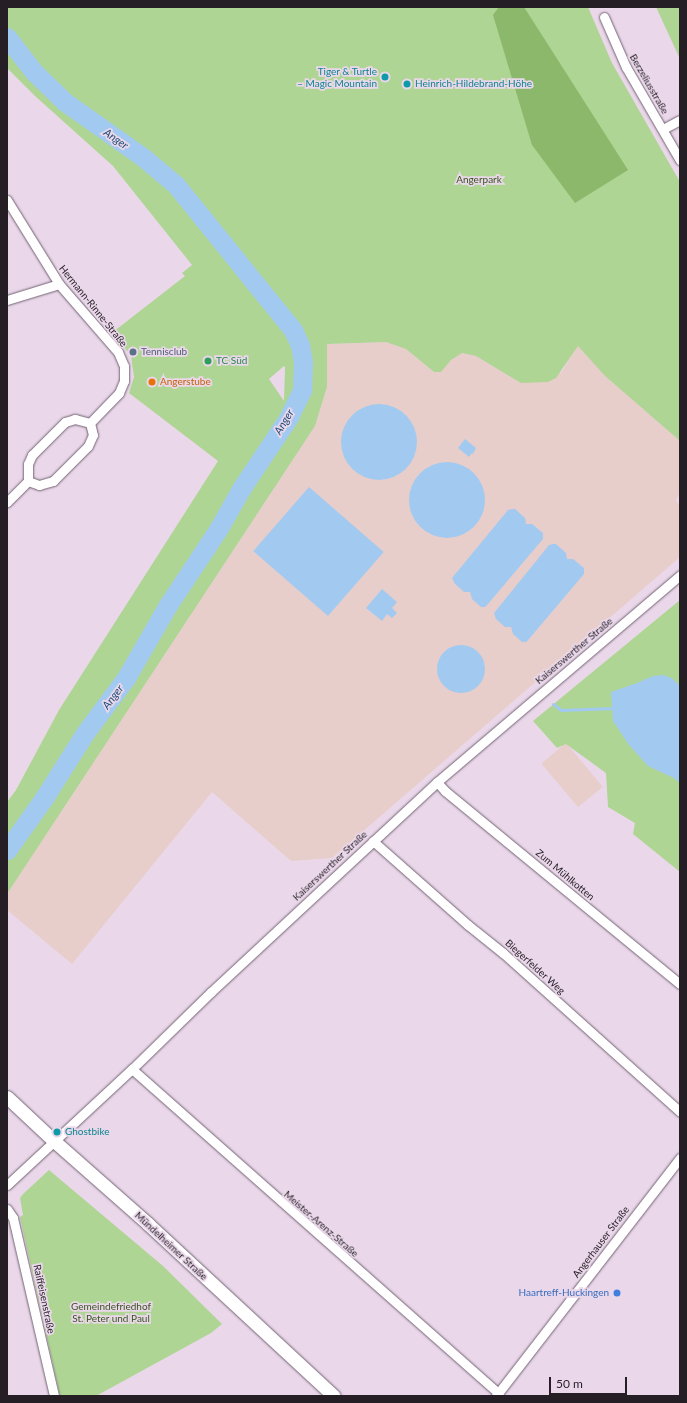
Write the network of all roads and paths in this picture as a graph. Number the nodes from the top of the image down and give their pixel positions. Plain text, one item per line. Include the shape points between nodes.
1 (604, 17) dead end
2 (680, 120) edge
3 (663, 129) junction
4 (680, 160) edge
5 (7, 200) edge
6 (58, 284) junction
7 (7, 300) edge
8 (90, 423) junction
9 (28, 481) junction
10 (7, 502) edge
11 (680, 575) edge
12 (437, 782) junction
13 (373, 840) junction
14 (680, 984) edge
15 (132, 1069) junction
16 (7, 1097) edge
17 (680, 1112) edge
18 (54, 1141) junction
19 (680, 1158) edge
20 (677, 1168) edge
21 (7, 1185) edge
22 (7, 1209) edge
23 (497, 1395) edge
24 (54, 1396) edge
25 (334, 1396) edge

1 - 3 street, Berzeliusstraße via 626,67
2 - 3 street
3 - 4 street, Berzeliusstraße
5 - 6 street, Hermann-Rinne-Straße
6 - 7 street
6 - 8 street, Hermann-Rinne-Straße via 118,352 124,366 124,381 119,393
8 - 9 street via 74,419 65,422 32,455 28,464
8 - 9 street via 93,435 88,446 53,481 39,484
9 - 10 street
11 - 12 street, Kaiserswerther Straße
12 - 13 street, Kaiserswerther Straße
12 - 14 street, Zum Mühlkotten
13 - 15 street, Kaiserswerther Straße
13 - 17 street, Biegerfelder Weg
15 - 18 street, Kaiserswerther Straße
15 - 23 street, Meister-Arenz-Straße
16 - 18 main road, Mündelheimer Straße
18 - 21 street, Kaiserswerther Straße
18 - 25 main road, Mündelheimer Straße
19 - 20 street, Angerhauser Straße
20 - 23 street, Angerhauser Straße
22 - 24 street, Raiffeisenstraße via 13,1218

